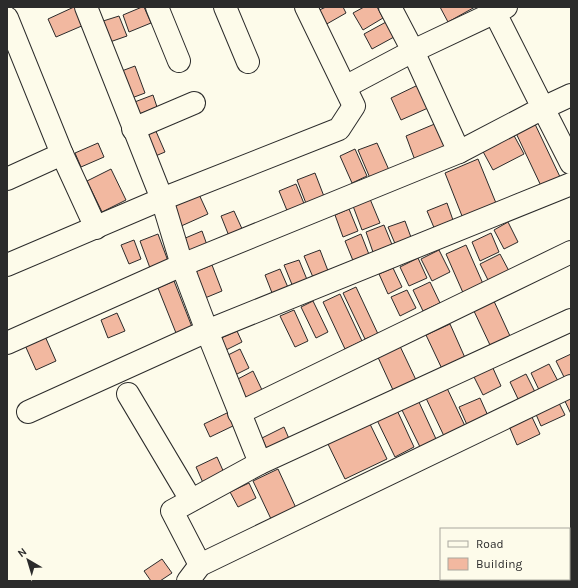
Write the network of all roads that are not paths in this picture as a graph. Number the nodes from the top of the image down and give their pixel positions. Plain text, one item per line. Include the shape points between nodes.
1 (86, 7) edge
2 (157, 7) edge
3 (225, 7) edge
4 (306, 7) edge
5 (390, 7) edge
6 (498, 9) edge
7 (7, 18) edge
8 (13, 48) edge
9 (413, 51) junction
10 (179, 61) dead end
11 (248, 62) dead end
12 (345, 87) junction
13 (571, 95) edge
14 (194, 102) dead end
15 (543, 108) junction
16 (133, 129) junction
17 (459, 152) junction
18 (62, 154) junction
19 (571, 163) edge
20 (7, 179) edge
21 (571, 184) edge
22 (162, 199) junction
23 (96, 228) junction
24 (571, 252) edge
25 (7, 265) edge
26 (182, 266) junction
27 (571, 320) edge
28 (207, 331) junction
29 (7, 343) edge
30 (571, 386) edge
31 (128, 394) dead end
32 (28, 412) dead end
33 (239, 413) junction
34 (260, 463) junction
35 (191, 500) junction
36 (194, 573) edge

1 - 16 street
2 - 10 street
3 - 11 street
4 - 12 street
5 - 9 street
6 - 9 street
6 - 15 street
7 - 8 street
8 - 18 street
9 - 12 street
9 - 17 street
12 - 22 street via 354,106 339,129
13 - 15 street
14 - 16 street
15 - 17 street
15 - 19 street
16 - 22 street
17 - 26 street
18 - 20 street
18 - 23 street
21 - 28 street
22 - 23 street
22 - 26 street
23 - 25 street
24 - 33 street
26 - 28 street
26 - 29 street
27 - 34 street
28 - 32 street
28 - 33 street
30 - 36 street
31 - 35 street
33 - 34 street
34 - 35 street
35 - 36 street via 172,510

